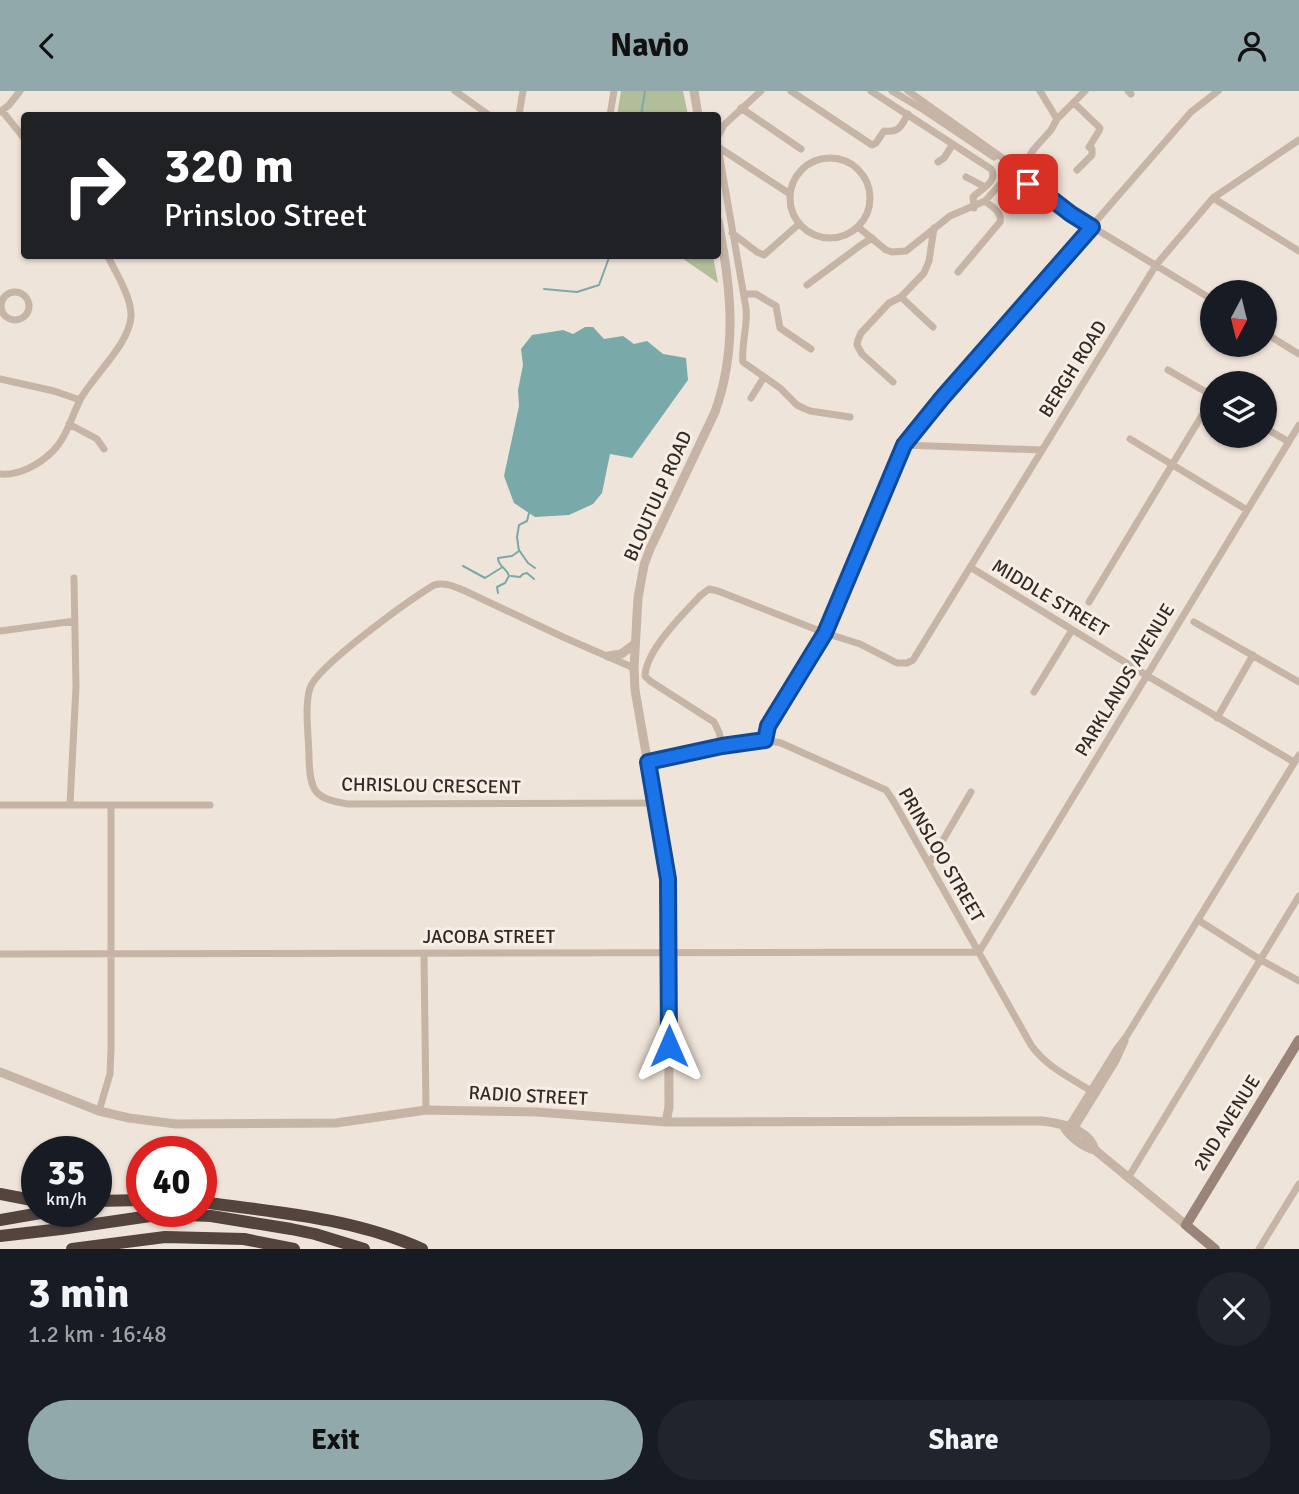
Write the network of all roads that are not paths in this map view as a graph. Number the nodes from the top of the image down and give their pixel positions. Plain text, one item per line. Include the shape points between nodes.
1 (20, 91) edge
2 (455, 91) edge
3 (523, 91) edge
4 (614, 91) edge
5 (761, 91) edge
6 (792, 91) edge
7 (871, 91) edge
8 (892, 91) edge
9 (908, 91) edge
10 (1040, 91) edge
11 (1085, 91) edge
12 (1218, 91) edge
13 (695, 92) edge
14 (1074, 103) junction
15 (741, 108) junction
16 (1, 111) edge
17 (485, 112) edge
18 (520, 112) edge
19 (610, 112) edge
20 (698, 112) edge
21 (908, 114) junction
22 (1057, 119) junction
23 (721, 129) edge
24 (21, 134) edge
25 (953, 144) junction
26 (1297, 144) edge
27 (721, 149) edge
28 (801, 149) dead end
29 (731, 155) junction
30 (721, 162) edge
31 (938, 162) dead end
32 (721, 169) edge
33 (1016, 170) junction
34 (1077, 170) dead end
35 (966, 177) dead end
36 (985, 187) junction
37 (790, 194) junction
38 (1213, 198) junction
39 (987, 202) junction
40 (973, 207) junction
41 (799, 224) junction
42 (858, 227) junction
43 (1092, 227) junction
44 (934, 228) junction
45 (732, 233) junction
46 (872, 238) junction
47 (721, 241) edge
48 (1299, 251) edge
49 (109, 259) edge
50 (1156, 265) junction
51 (958, 272) dead end
52 (807, 285) dead end
53 (1200, 292) edge
54 (744, 294) junction
55 (901, 297) junction
56 (933, 327) dead end
57 (1278, 341) edge
58 (811, 349) dead end
59 (1299, 354) edge
60 (1168, 370) dead end
61 (764, 377) junction
62 (0, 379) edge
63 (893, 382) dead end
64 (1200, 389) edge
65 (751, 398) dead end
66 (80, 400) junction
67 (850, 417) dead end
68 (1200, 419) edge
69 (69, 424) junction
70 (1299, 425) edge
71 (1277, 435) edge
72 (1130, 439) dead end
73 (1289, 442) junction
74 (904, 445) junction
75 (104, 449) dead end
76 (1042, 450) junction
77 (1172, 465) junction
78 (0, 474) edge
79 (1247, 510) junction
80 (970, 567) junction
81 (74, 578) dead end
82 (1089, 602) dead end
83 (75, 621) junction
84 (1194, 622) dead end
85 (1072, 630) junction
86 (0, 631) edge
87 (825, 633) junction
88 (635, 644) junction
89 (1253, 655) junction
90 (608, 656) junction
91 (634, 668) junction
92 (1146, 675) junction
93 (1299, 682) edge
94 (1034, 692) dead end
95 (1217, 718) junction
96 (765, 740) junction
97 (722, 746) junction
98 (1297, 759) edge
99 (648, 762) junction
100 (971, 793) dead end
101 (656, 803) junction
102 (70, 804) junction
103 (0, 805) edge
104 (111, 805) junction
105 (210, 805) dead end
106 (929, 864) junction
107 (1299, 897) edge
108 (1199, 920) junction
109 (669, 952) junction
110 (979, 952) junction
111 (424, 953) junction
112 (0, 954) edge
113 (110, 954) junction
114 (1261, 960) junction
115 (1299, 981) edge
116 (1299, 1040) edge
117 (0, 1073) edge
118 (1093, 1092) junction
119 (426, 1110) junction
120 (99, 1111) junction
121 (666, 1122) junction
122 (1068, 1129) junction
123 (1128, 1178) junction
124 (1299, 1184) edge
125 (0, 1193) edge
126 (21, 1199) edge
127 (217, 1204) edge
128 (21, 1216) edge
129 (0, 1220) edge
130 (1186, 1225) junction
131 (0, 1236) edge
132 (72, 1249) edge
133 (294, 1249) edge
134 (365, 1249) edge
135 (422, 1249) edge
136 (1214, 1249) edge
137 (1259, 1249) edge

1 - 16 street
2 - 17 street
3 - 18 street
4 - 19 street
5 - 15 street
6 - 21 street via 873,145 884,131 897,130
7 - 21 street
8 - 33 street
9 - 33 street
10 - 22 street
11 - 14 street
12 - 43 street via 1191,112
13 - 20 street
14 - 22 street
14 - 34 street via 1100,128 1089,147 1092,155
15 - 23 street
15 - 28 street
16 - 24 street
21 - 25 street
22 - 33 street
25 - 31 street
25 - 36 street via 993,172
26 - 38 street, BERGH ROAD
27 - 29 street
29 - 30 street
29 - 37 street
32 - 45 street
33 - 39 street
33 - 43 street
35 - 36 street
36 - 40 street via 973,197
37 - 41 street
37 - 42 street via 802,169 827,158 841,160 863,176 869,189 866,216
38 - 48 street
38 - 50 street, BERGH ROAD
39 - 40 street
39 - 51 street via 998,212 1000,222
40 - 44 street
41 - 42 street via 821,237 834,238
41 - 45 street via 764,255
42 - 46 street
43 - 50 street
43 - 74 street
44 - 46 street via 900,252 892,253
44 - 55 street via 927,267
45 - 54 street
46 - 52 street
47 - 88 street, BLOUTULP ROAD via 730,302 724,386 644,565
49 - 66 street via 129,302 131,320 125,336
50 - 53 street
50 - 76 street, BERGH ROAD
54 - 58 street via 756,294 776,306 780,328
54 - 61 street via 743,359
55 - 56 street
55 - 63 street via 889,303 861,333 857,345
57 - 59 street
60 - 64 street
61 - 65 street
61 - 67 street via 803,408
62 - 66 street
66 - 69 street
68 - 77 street
69 - 75 street via 97,439
69 - 78 street via 58,445 43,459 20,472
70 - 73 street, PARKLANDS AVENUE
71 - 73 street
72 - 77 street
73 - 79 street, PARKLANDS AVENUE
74 - 76 street
74 - 87 street
76 - 80 street, BERGH ROAD
77 - 79 street
77 - 82 street
79 - 92 street, PARKLANDS AVENUE
80 - 85 street, MIDDLE STREET
80 - 87 street, BERGH ROAD via 910,662 897,663
81 - 83 street
83 - 86 street
83 - 102 street
84 - 89 street
85 - 92 street, MIDDLE STREET
85 - 94 street
87 - 96 street via 768,726
87 - 97 street via 718,591 704,592 669,631 645,672 647,679 711,719
88 - 90 street
88 - 91 street, BLOUTULP ROAD
89 - 93 street
89 - 95 street
90 - 91 street, CHRISLOU CRESCENT
90 - 101 street, CHRISLOU CRESCENT via 449,584 434,585 351,647 311,685 312,784 322,797 348,804
91 - 99 street, BLOUTULP ROAD
92 - 95 street, MIDDLE STREET
92 - 110 street, PARKLANDS AVENUE
95 - 98 street, MIDDLE STREET
96 - 97 street, PRINSLOO STREET
96 - 106 street, PRINSLOO STREET via 886,790
97 - 99 street, PRINSLOO STREET
98 - 108 street
99 - 101 street, BLOUTULP ROAD
100 - 106 street
101 - 109 street, BLOUTULP ROAD via 668,879
102 - 103 street
102 - 104 street
104 - 105 street
104 - 113 street
106 - 110 street, PRINSLOO STREET
107 - 114 street
108 - 114 street
108 - 118 street
109 - 110 street, JACOBA STREET
109 - 111 street, JACOBA STREET
109 - 121 street, BLOUTULP ROAD
110 - 118 street, PRINSLOO STREET via 1037,1053
111 - 113 street, JACOBA STREET
111 - 119 street
112 - 113 street, JACOBA STREET
113 - 120 street via 110,1074
114 - 115 street
114 - 123 street
116 - 130 main road, 2ND AVENUE
117 - 120 street, RADIO STREET
118 - 122 street
119 - 120 street, RADIO STREET via 336,1123 238,1124 176,1124
119 - 121 street, RADIO STREET via 537,1112
121 - 122 street, RADIO STREET via 1029,1121
122 - 123 street
123 - 130 street
124 - 137 street
125 - 126 highway
127 - 135 highway via 334,1222
128 - 129 highway
130 - 136 main road
131 - 134 highway via 164,1214 211,1216 291,1229
132 - 133 highway via 165,1237 244,1239

